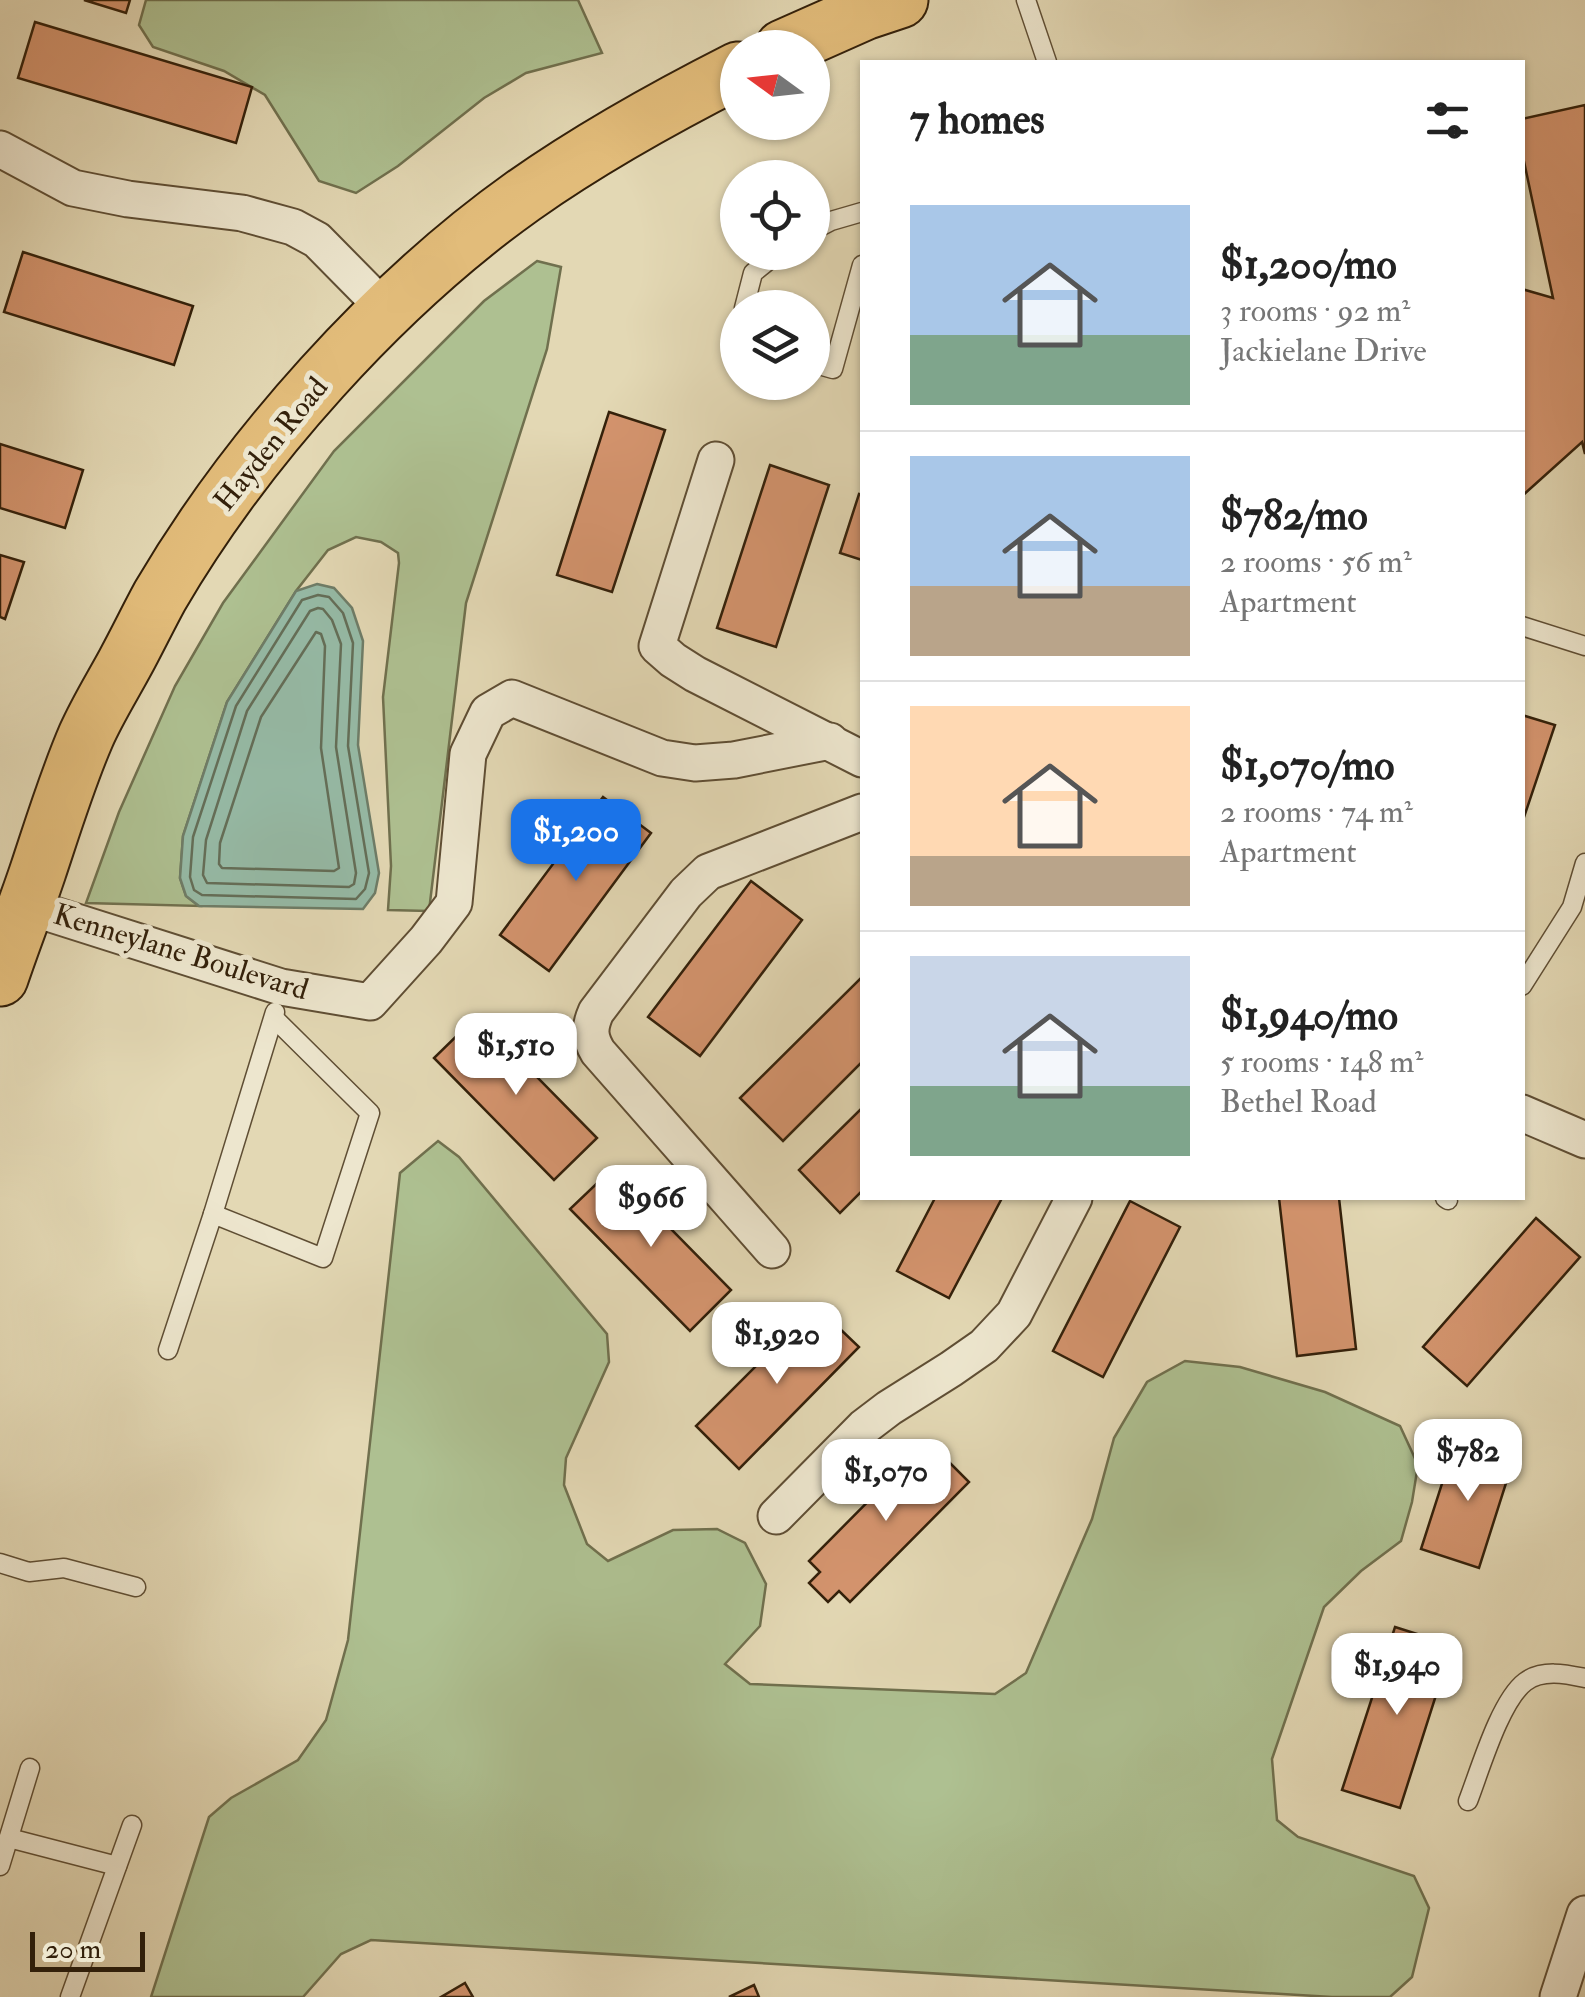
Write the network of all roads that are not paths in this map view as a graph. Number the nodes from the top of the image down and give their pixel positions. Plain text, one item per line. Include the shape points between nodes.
1 (1026, 0) edge
2 (874, 4) edge
3 (820, 30) edge
4 (1046, 60) edge
5 (720, 79) edge
6 (0, 149) edge
7 (860, 213) edge
8 (830, 221) edge
9 (860, 272) edge
10 (386, 311) junction
11 (830, 368) edge
12 (716, 460) dead end
13 (1525, 627) edge
14 (1585, 646) edge
15 (830, 742) junction
16 (860, 758) edge
17 (860, 813) edge
18 (1585, 863) edge
19 (26, 906) junction
20 (0, 978) edge
21 (1525, 981) edge
22 (277, 1003) junction
23 (1525, 1114) edge
24 (1585, 1140) edge
25 (1073, 1200) edge
26 (213, 1214) junction
27 (772, 1250) dead end
28 (168, 1350) dead end
29 (776, 1516) dead end
30 (0, 1563) edge
31 (136, 1587) dead end
32 (1585, 1678) edge
33 (30, 1768) dead end
34 (1468, 1801) dead end
35 (132, 1825) dead end
36 (9, 1838) junction
37 (0, 1866) edge
38 (118, 1866) junction
39 (1582, 1933) edge
40 (70, 1997) edge
41 (1558, 1997) edge

1 - 4 lane
2 - 3 main road
5 - 10 main road, Hayden Road via 521,197
6 - 10 street via 73,188 242,212 293,227 317,240
7 - 8 lane
9 - 11 lane
10 - 19 main road, Hayden Road via 245,471 161,596 88,733
12 - 15 street via 657,646 695,674
13 - 14 lane
15 - 16 street
15 - 22 street, Kenneylane Boulevard via 695,763 662,758 512,698 488,712 468,754 454,904 370,1002
17 - 27 street via 708,872 590,1026 598,1052
18 - 21 lane via 1572,907
19 - 20 main road, Hayden Road
19 - 22 street, Kenneylane Boulevard
22 - 26 lane
22 - 26 lane via 370,1113 323,1258
23 - 24 street
25 - 29 street via 1014,1314 984,1346 864,1427
26 - 28 lane
30 - 31 lane via 29,1572 64,1568
32 - 34 lane via 1557,1672 1527,1680 1508,1700
33 - 36 lane
35 - 38 lane
36 - 37 lane
36 - 38 lane
38 - 40 lane
39 - 41 street

